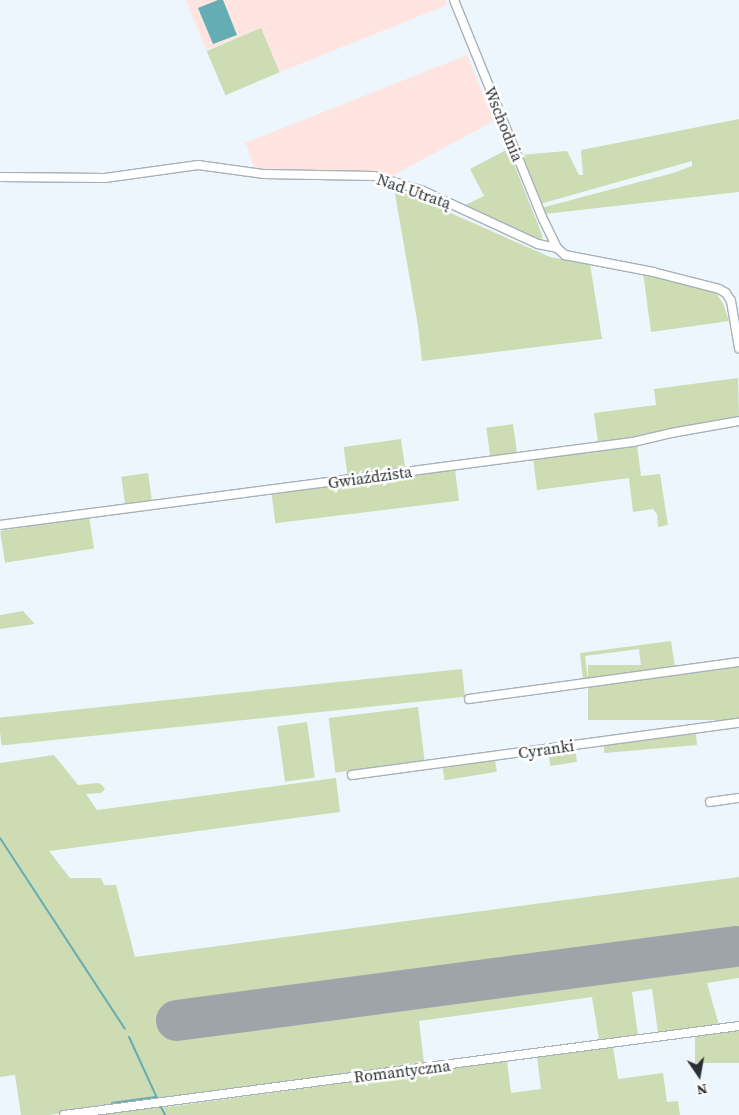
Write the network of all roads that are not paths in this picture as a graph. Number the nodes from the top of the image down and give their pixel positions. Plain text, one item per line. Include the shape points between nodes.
1 (454, 0) edge
2 (0, 177) edge
3 (557, 248) junction
4 (739, 348) edge
5 (739, 421) edge
6 (0, 526) edge
7 (739, 662) edge
8 (468, 698) dead end
9 (739, 723) edge
10 (352, 775) dead end
11 (739, 798) edge
12 (710, 802) dead end
13 (739, 1026) edge
14 (64, 1115) edge

1 - 3 street, Wschodnia
2 - 3 street, Nad Utratą via 105,178 198,165 264,174 374,176 421,190 538,244
3 - 4 street, Nad Utratą via 565,254 703,283 726,293 731,301
5 - 6 street, Gwiaździsta via 633,442
7 - 8 street
9 - 10 street, Cyranki
11 - 12 street
13 - 14 street, Romantyczna

